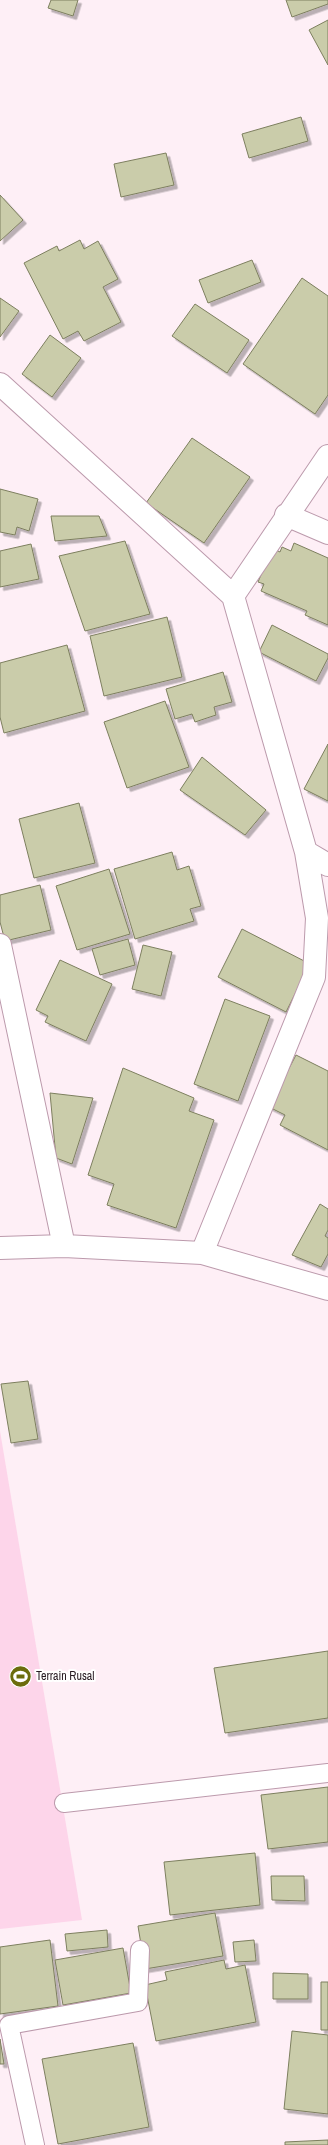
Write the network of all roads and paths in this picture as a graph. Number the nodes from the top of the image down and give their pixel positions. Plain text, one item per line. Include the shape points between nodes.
1 (0, 384) edge
2 (328, 456) edge
3 (286, 515) junction
4 (328, 533) edge
5 (233, 596) junction
6 (306, 852) junction
7 (328, 865) edge
8 (0, 945) edge
9 (64, 1246) junction
10 (0, 1248) edge
11 (202, 1253) junction
12 (328, 1289) edge
13 (328, 1773) edge
14 (64, 1803) dead end
15 (140, 1950) dead end
16 (35, 2145) edge

1 - 5 street
2 - 3 street
3 - 4 street
3 - 5 street
5 - 6 street
6 - 7 street
6 - 11 street via 317,918 314,977
8 - 9 street
9 - 10 street
9 - 11 street
11 - 12 street
13 - 14 lane
15 - 16 lane via 138,2002 10,2025

